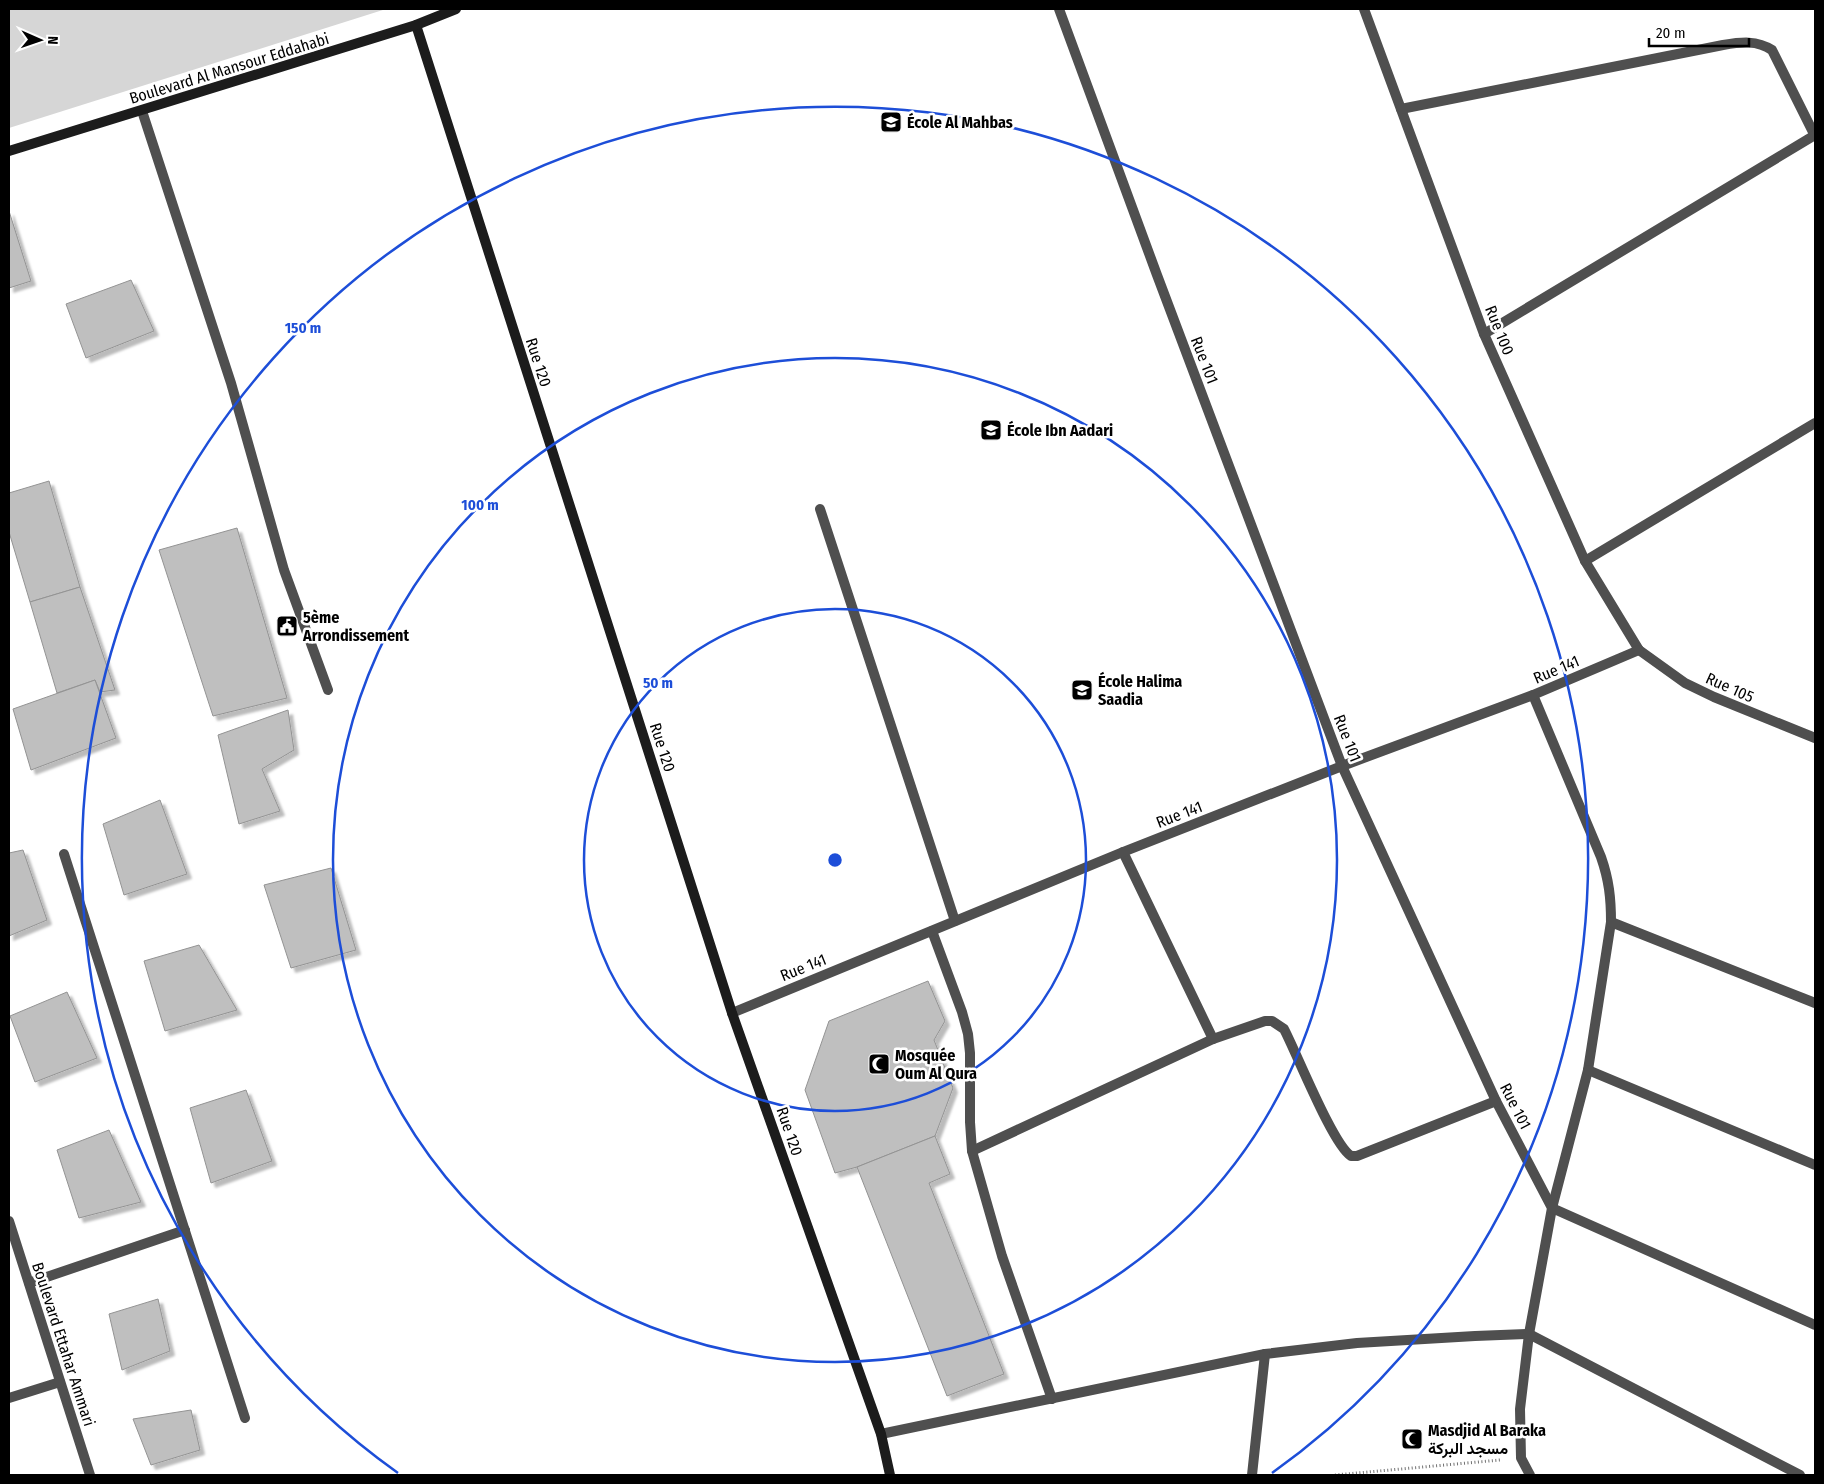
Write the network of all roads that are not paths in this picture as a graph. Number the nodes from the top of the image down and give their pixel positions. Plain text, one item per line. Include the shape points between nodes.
1 (456, 9) edge
2 (1059, 9) edge
3 (1364, 9) edge
4 (416, 25) junction
5 (1401, 109) junction
6 (142, 111) junction
7 (1815, 135) edge
8 (9, 151) edge
9 (1484, 334) junction
10 (1815, 423) edge
11 (820, 509) dead end
12 (1585, 561) junction
13 (1639, 650) junction
14 (328, 690) dead end
15 (1533, 695) junction
16 (1815, 738) edge
17 (1342, 766) junction
18 (1123, 852) junction
19 (64, 854) dead end
20 (955, 921) junction
21 (1611, 922) junction
22 (932, 931) junction
23 (1815, 1003) edge
24 (732, 1013) junction
25 (1212, 1039) junction
26 (1588, 1070) junction
27 (1496, 1101) junction
28 (972, 1151) junction
29 (1815, 1165) edge
30 (1552, 1208) junction
31 (9, 1221) edge
32 (185, 1230) junction
33 (29, 1283) junction
34 (1815, 1325) edge
35 (1529, 1334) junction
36 (1264, 1354) junction
37 (60, 1382) junction
38 (9, 1398) edge
39 (1052, 1399) junction
40 (245, 1418) dead end
41 (881, 1434) junction
42 (90, 1475) edge
43 (890, 1475) edge
44 (1252, 1475) edge
45 (1530, 1475) edge
46 (1800, 1475) edge

1 - 4 street, Boulevard Al Mansour Eddahabi
2 - 17 street, Rue 101
3 - 5 street, Rue 100
4 - 6 street, Boulevard Al Mansour Eddahabi
4 - 24 street, Rue 120
5 - 7 street via 1748,42 1759,43 1772,50
5 - 9 street, Rue 100
6 - 8 street, Boulevard Al Mansour Eddahabi
6 - 14 street via 231,383 284,570
7 - 9 street
9 - 12 street, Rue 100
10 - 12 street
11 - 20 street
12 - 13 street, Rue 100
13 - 15 street, Rue 141
13 - 16 street, Rue 105 via 1700,690
15 - 17 street, Rue 141
15 - 21 street via 1608,879
17 - 18 street, Rue 141
17 - 27 street, Rue 101
18 - 20 street, Rue 141
18 - 25 street
19 - 32 street
20 - 22 street, Rue 141
21 - 23 street
21 - 26 street
22 - 24 street, Rue 141
22 - 28 street via 968,1034
24 - 41 street, Rue 120
25 - 27 street via 1265,1021 1279,1025 1329,1125 1351,1156
25 - 28 street
26 - 29 street
26 - 30 street
27 - 30 street, Rue 101
28 - 39 street via 1002,1256
30 - 34 street
30 - 35 street
31 - 33 street, Boulevard Ettahar Ammari
32 - 33 street
32 - 40 street
33 - 37 street, Boulevard Ettahar Ammari
35 - 36 street via 1358,1343
35 - 45 street via 1520,1409 1521,1458
35 - 46 street
36 - 39 street
36 - 44 street
37 - 38 street
37 - 42 street, Boulevard Ettahar Ammari
39 - 41 street
41 - 43 street, Rue 120

